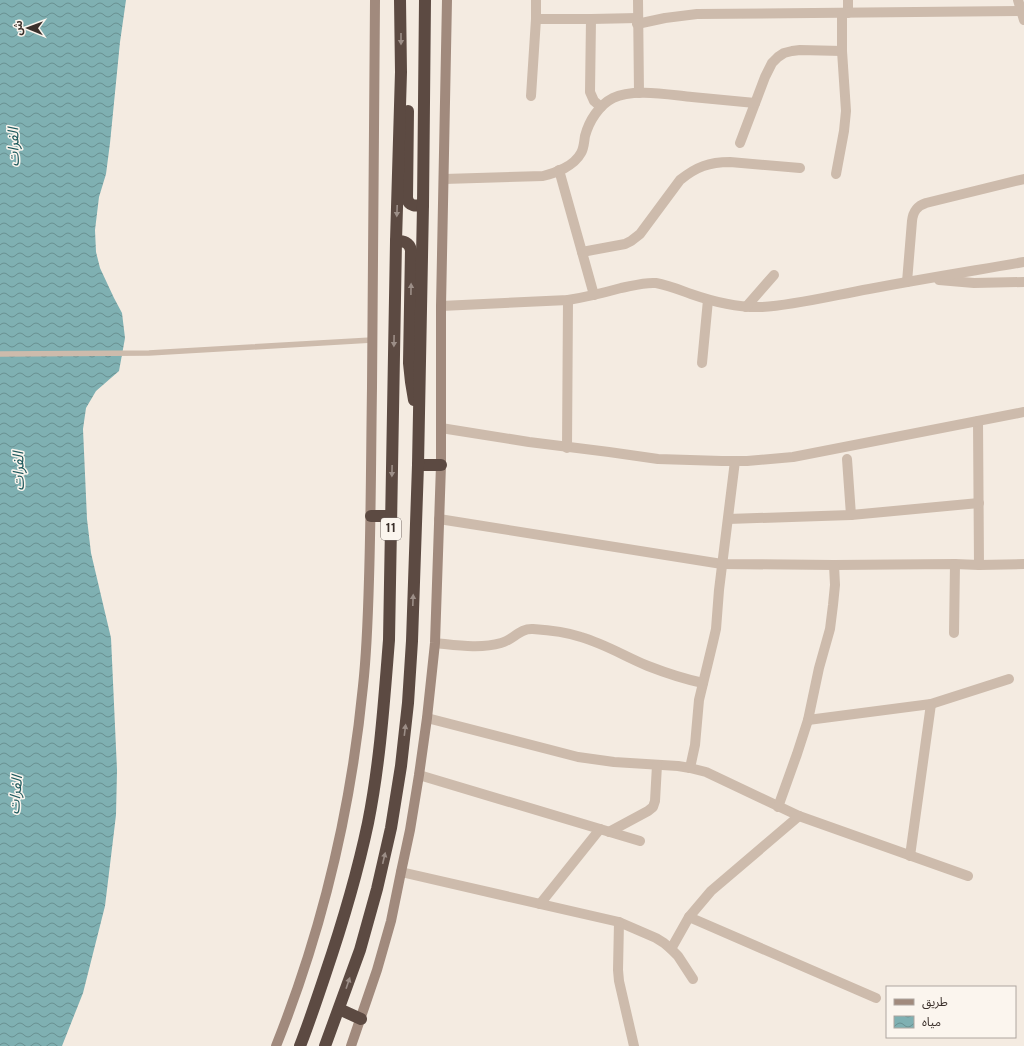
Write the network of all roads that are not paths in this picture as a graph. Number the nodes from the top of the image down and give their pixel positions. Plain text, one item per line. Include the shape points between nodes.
1 (375, 0) edge
2 (400, 0) edge
3 (425, 0) edge
4 (447, 0) edge
5 (536, 0) edge
6 (638, 0) edge
7 (848, 0) edge
8 (1018, 0) edge
9 (845, 13) junction
10 (1022, 15) edge
11 (536, 19) junction
12 (591, 19) junction
13 (638, 21) junction
14 (842, 51) junction
15 (401, 72) junction
16 (639, 93) junction
17 (531, 96) dead end
18 (755, 103) junction
19 (601, 107) junction
20 (740, 143) dead end
21 (800, 168) dead end
22 (559, 170) junction
23 (836, 174) dead end
24 (444, 179) junction
25 (1024, 179) edge
26 (423, 205) junction
27 (396, 241) junction
28 (582, 252) junction
29 (1024, 262) edge
30 (774, 275) dead end
31 (927, 278) junction
32 (907, 282) junction
33 (1024, 282) edge
34 (594, 295) junction
35 (568, 300) junction
36 (708, 300) junction
37 (441, 306) junction
38 (746, 307) junction
39 (372, 340) junction
40 (0, 354) edge
41 (702, 363) dead end
42 (1024, 412) edge
43 (978, 421) junction
44 (419, 425) junction
45 (441, 428) junction
46 (567, 448) junction
47 (847, 459) dead end
48 (736, 461) junction
49 (418, 465) junction
50 (441, 465) junction
51 (979, 503) junction
52 (852, 515) junction
53 (371, 516) junction
54 (391, 516) junction
55 (728, 519) junction
56 (439, 520) junction
57 (722, 564) junction
58 (955, 564) junction
59 (1024, 564) edge
60 (834, 565) junction
61 (979, 565) junction
62 (954, 633) dead end
63 (435, 643) junction
64 (1009, 678) dead end
65 (704, 683) junction
66 (931, 704) junction
67 (427, 718) junction
68 (808, 720) junction
69 (657, 765) junction
70 (690, 768) junction
71 (419, 775) junction
72 (778, 807) junction
73 (798, 816) junction
74 (605, 830) junction
75 (640, 841) dead end
76 (910, 856) junction
77 (401, 872) junction
78 (968, 876) dead end
79 (540, 904) junction
80 (689, 918) junction
81 (619, 922) junction
82 (671, 948) junction
83 (693, 979) dead end
84 (876, 998) dead end
85 (339, 1009) junction
86 (361, 1019) junction
87 (276, 1046) edge
88 (300, 1046) edge
89 (325, 1046) edge
90 (352, 1046) edge
91 (634, 1046) edge

1 - 39 main road
2 -> 15 highway, 11
3 - 26 highway, 11
4 - 24 main road
5 - 11 street
6 - 13 street
7 - 9 street
8 - 10 street
9 - 10 street
9 - 13 street via 697,14
9 - 14 street
11 - 12 street
11 - 17 street
12 - 13 street
12 - 19 street via 590,92 594,101
13 - 16 street
14 - 18 street via 792,50 784,53 768,69
14 - 23 street via 846,101 844,131
15 - 26 highway via 408,109 407,198 413,206
15 -> 27 highway, 11
16 - 18 street
16 - 19 street via 623,94
18 - 20 street
19 - 22 street via 588,127 580,155
21 - 28 street via 730,162 708,164 688,173 680,180 635,238 625,244
22 - 24 street via 543,176
22 - 28 street
24 - 37 main road
25 - 32 street via 917,207 912,221
26 - 44 highway, 11
44 -> 27 highway via 410,372 411,250 407,243
27 -> 54 highway, 11
28 - 34 street
29 - 31 street
30 - 38 street
31 - 32 street
31 - 33 street via 974,283
32 - 38 street via 784,304
34 - 35 street
34 - 36 street via 637,284 655,283
35 - 37 street
35 - 46 street
36 - 38 street
36 - 41 street
37 - 45 main road
39 - 40 lane via 149,353
39 - 53 main road
42 - 43 street
43 - 48 street via 793,457
43 - 51 street
44 - 49 highway, 11
45 - 46 street
45 - 50 main road
46 - 48 street via 658,459
47 - 52 street
48 - 55 street
49 - 50 highway
85 -> 49 highway, 11 via 360,950 377,889 391,828 401,766 412,641
50 - 56 main road
51 - 52 street
51 - 61 street
52 - 55 street
53 - 54 highway
53 - 87 main road via 367,635 351,783 317,928
54 - 88 highway, 11 via 389,640 378,762 368,823 354,883
55 - 57 street
56 - 57 street
56 - 63 main road
57 - 60 street
57 - 65 street via 716,629
58 - 60 street
58 - 61 street
58 - 62 street
59 - 61 street
60 - 68 street via 835,585 830,629
63 - 65 street via 493,645 503,643 519,632 532,628 581,637 668,673
63 - 67 main road
64 - 66 street
65 - 70 street
66 - 68 street
66 - 76 street
67 - 69 street via 578,757
67 - 71 main road
68 - 72 street
69 - 70 street
69 - 74 street via 653,807
70 - 72 street via 706,772
71 - 74 street
71 - 77 main road
72 - 73 street
73 - 76 street
73 - 80 street via 711,891
74 - 75 street
74 - 79 street
76 - 78 street
77 - 79 street
77 - 86 main road via 391,921
79 - 81 street
80 - 82 street
80 - 84 street
81 - 82 street via 656,938
81 - 91 street via 619,981
82 - 83 street
85 - 86 highway
85 - 89 highway, 11
86 - 90 main road

